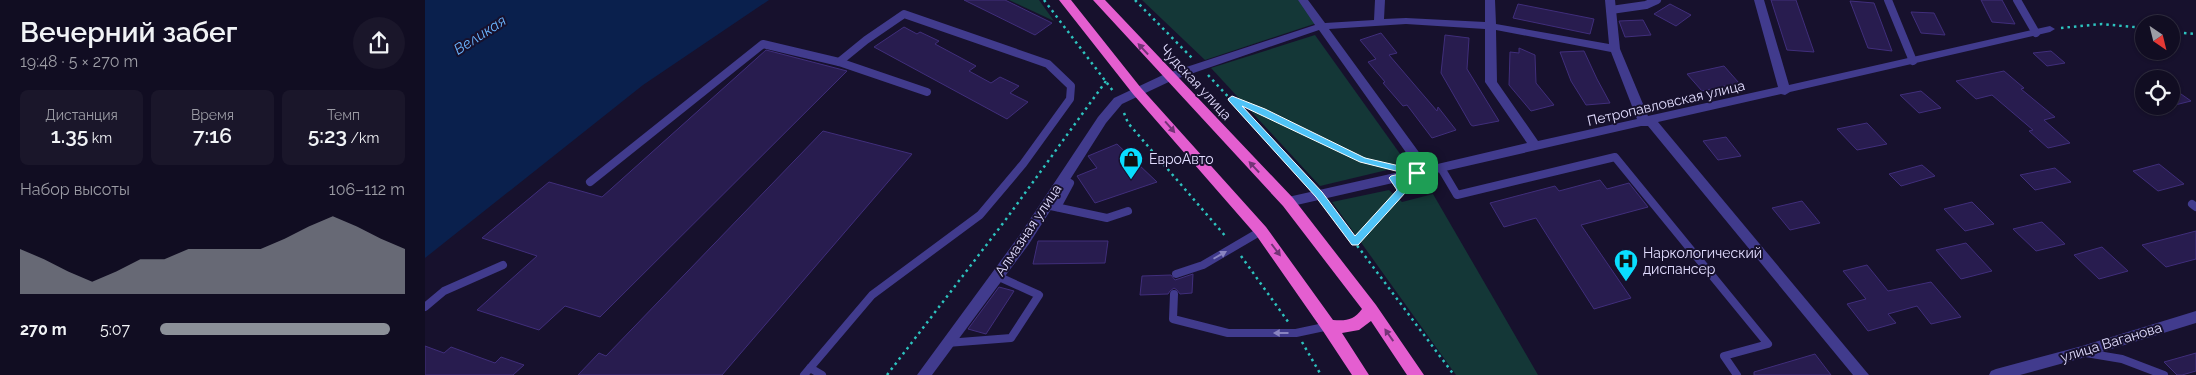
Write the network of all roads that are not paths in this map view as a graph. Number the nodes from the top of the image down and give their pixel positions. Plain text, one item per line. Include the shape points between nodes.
1 (1065, 0) edge
2 (1099, 0) edge
3 (1303, 0) edge
4 (1380, 0) edge
5 (1490, 0) edge
6 (1657, 0) edge
7 (1759, 0) edge
8 (1888, 0) edge
9 (2017, 0) edge
10 (1611, 5) edge
11 (1379, 22) junction
12 (1322, 26) junction
13 (1490, 26) junction
14 (2050, 30) road end
15 (2036, 33) junction
16 (1615, 49) junction
17 (1913, 61) junction
18 (839, 62) junction
19 (1169, 77) junction
20 (1137, 91) junction
21 (1785, 91) junction
22 (927, 92) dead end
23 (1648, 122) junction
24 (1536, 147) junction
25 (1441, 168) junction
26 (1426, 171) junction
27 (590, 182) dead end
28 (1070, 184) dead end
29 (1288, 202) junction
30 (1051, 206) junction
31 (1128, 211) dead end
32 (1261, 231) junction
33 (503, 265) dead end
34 (1176, 274) dead end
35 (997, 276) junction
36 (1174, 294) dead end
37 (425, 306) edge
38 (1371, 309) junction
39 (2196, 317) edge
40 (1329, 326) junction
41 (947, 344) junction
42 (2082, 352) junction
43 (807, 372) edge
44 (822, 375) edge
45 (924, 375) edge
46 (1361, 375) edge
47 (1416, 375) edge
48 (1737, 375) edge
49 (1861, 375) edge
50 (1996, 375) edge
51 (2164, 375) edge

1 - 20 highway
19 -> 2 highway, Чудская улица
3 - 12 street
4 - 11 street
5 - 13 street
6 - 10 lane via 1646,6
7 - 21 street
8 - 17 lane
9 - 15 lane
10 - 16 street
11 - 12 street, Алмазная улица
11 - 13 street, Алмазная улица
12 - 19 street, Алмазная улица
12 - 26 street
13 - 16 street, Алмазная улица
13 - 24 street via 1491,82
14 - 15 street, Петропавловская улица
15 - 17 street, Петропавловская улица
16 - 23 street
17 - 21 street, Петропавловская улица
18 - 22 lane
18 - 27 lane via 763,44
18 - 43 lane via 904,14 1048,64 1071,86 1071,99 980,215 872,295
19 - 20 street, Алмазная улица
29 -> 19 highway, Чудская улица
20 - 30 street, Алмазная улица via 1118,100 1086,142
20 -> 32 highway
21 - 23 street, Петропавловская улица
23 - 24 street, Петропавловская улица
23 - 49 street
24 - 25 street, Петропавловская улица
25 - 26 street, Петропавловская улица
25 - 48 lane via 1457,195 1615,157 1768,344 1724,356
26 - 29 street, Петропавловская улица via 1392,172
28 - 30 lane
29 - 38 highway, Чудская улица
30 - 31 lane via 1107,218
30 - 35 street, Алмазная улица
34 -> 32 lane via 1203,265
32 -> 40 highway
33 - 37 lane via 444,291
35 - 41 street, Алмазная улица
35 - 41 lane via 1039,295 1011,338
40 -> 36 lane via 1297,333 1228,333 1173,319
38 - 40 highway via 1363,321 1350,328
47 -> 38 highway, Чудская улица
39 - 42 street, улица Ваганова
40 - 46 highway
41 - 45 street, Алмазная улица
42 - 50 street, улица Ваганова
42 - 51 lane via 2121,359
43 - 44 lane

